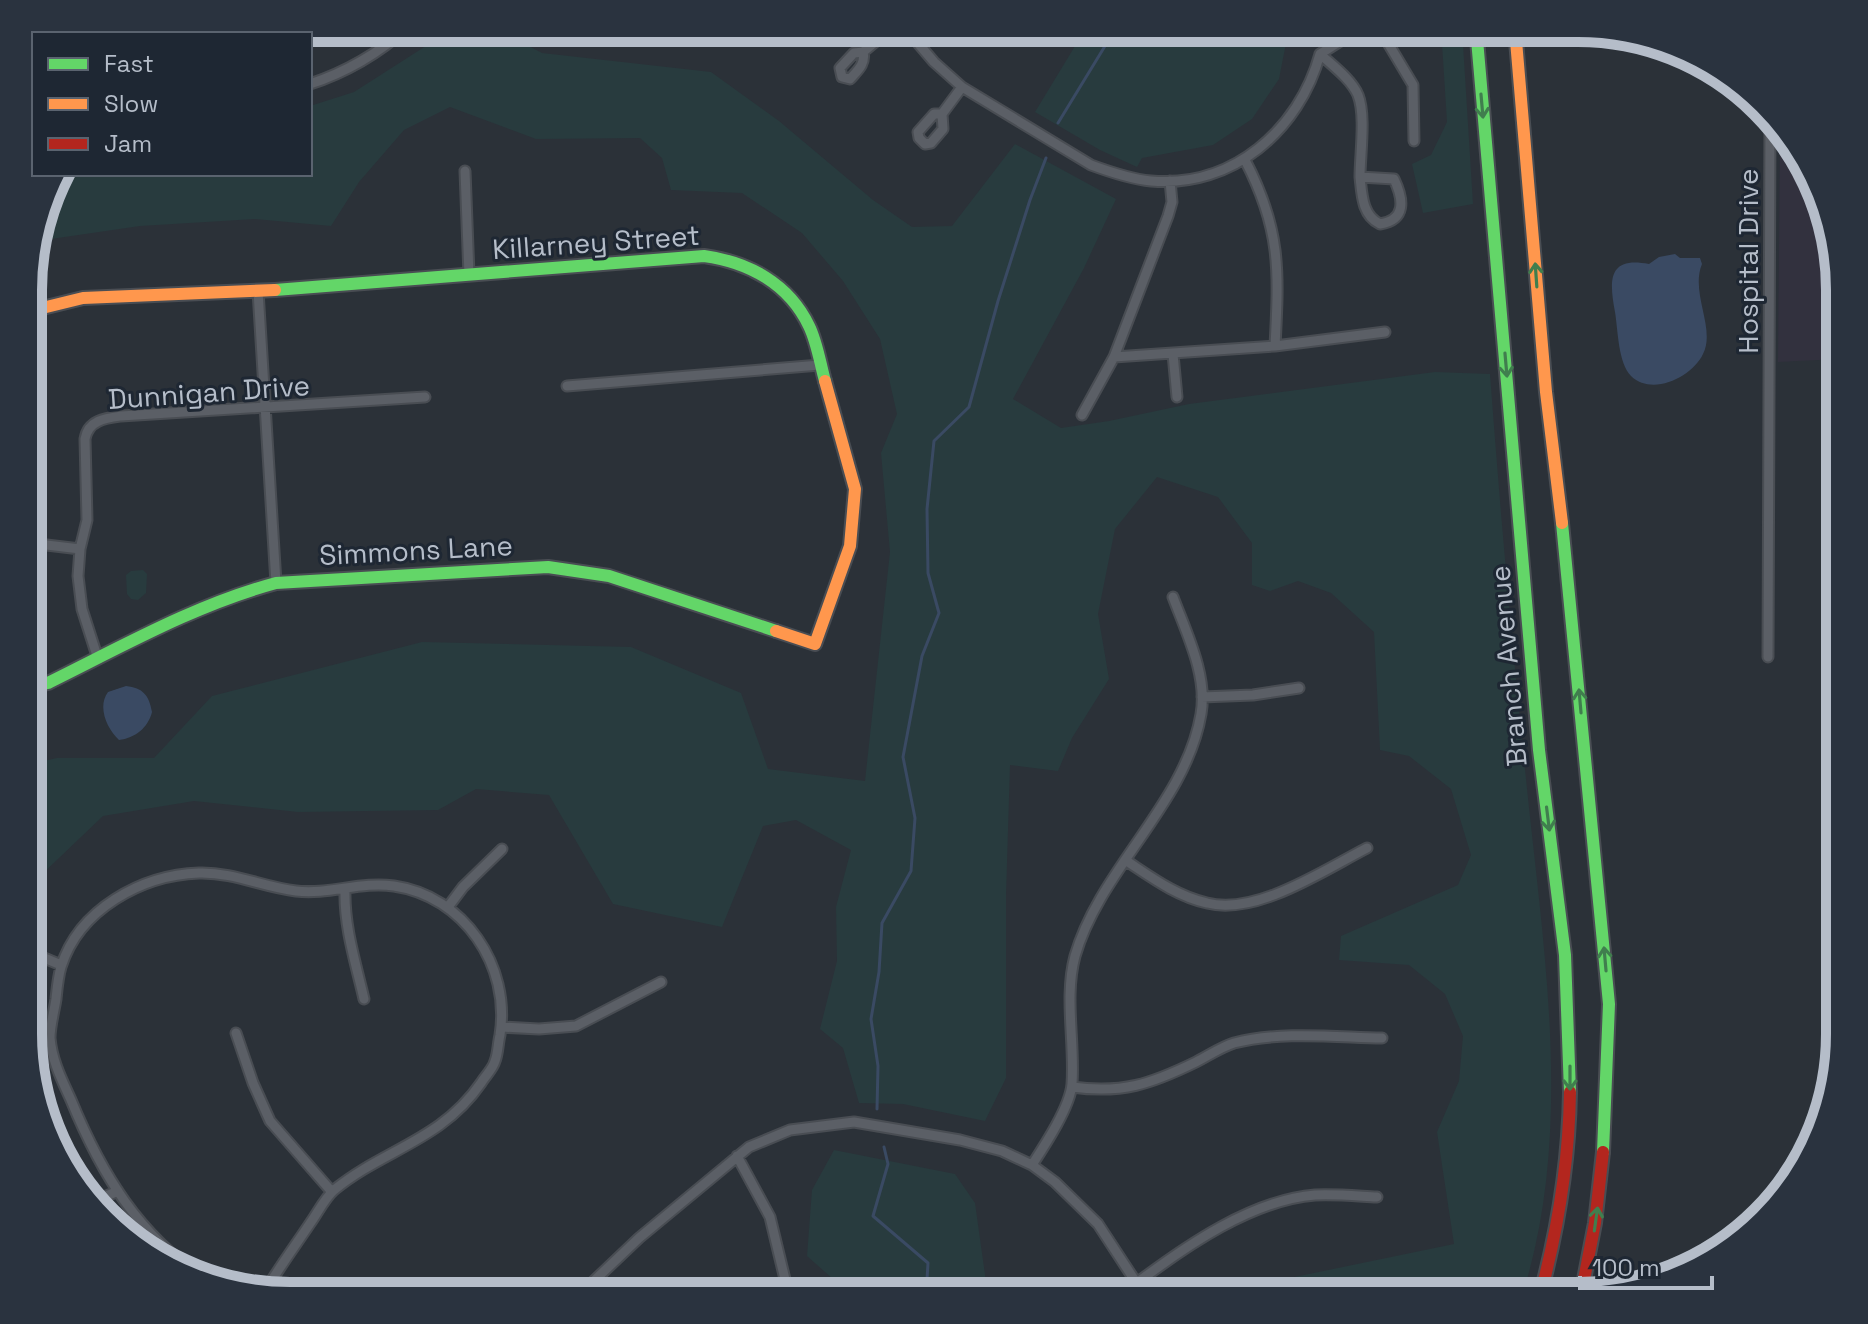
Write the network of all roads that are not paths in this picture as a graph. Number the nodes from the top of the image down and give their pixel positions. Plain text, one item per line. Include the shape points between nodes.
1 (386, 43) edge
2 (874, 43) edge
3 (918, 43) edge
4 (1337, 43) edge
5 (1388, 43) edge
6 (1477, 43) edge
7 (1516, 43) edge
8 (863, 52) dead end
9 (1320, 54) junction
10 (312, 83) edge
11 (962, 87) junction
12 (942, 114) dead end
13 (1770, 134) edge
14 (1414, 141) dead end
15 (1245, 160) junction
16 (465, 171) dead end
17 (1360, 177) junction
18 (1170, 181) junction
19 (469, 275) junction
20 (258, 291) junction
21 (42, 308) edge
22 (1385, 332) dead end
23 (1275, 346) junction
24 (1173, 354) junction
25 (1114, 357) junction
26 (820, 365) junction
27 (567, 386) dead end
28 (425, 397) dead end
29 (1177, 397) dead end
30 (265, 409) junction
31 (1082, 415) dead end
32 (42, 544) edge
33 (80, 549) junction
34 (276, 583) junction
35 (1173, 597) dead end
36 (815, 644) joint
37 (1768, 657) dead end
38 (98, 659) junction
39 (43, 684) edge
40 (1299, 688) dead end
41 (1202, 697) junction
42 (1367, 848) dead end
43 (502, 849) dead end
44 (1125, 860) junction
45 (345, 890) junction
46 (448, 907) junction
47 (43, 957) edge
48 (61, 965) junction
49 (661, 982) dead end
50 (364, 999) dead end
51 (501, 1027) junction
52 (236, 1033) dead end
53 (1382, 1038) dead end
54 (1072, 1087) junction
55 (737, 1156) junction
56 (1032, 1165) junction
57 (118, 1191) junction
58 (332, 1192) junction
59 (103, 1197) edge
60 (1377, 1197) dead end
61 (167, 1249) edge
62 (272, 1281) edge
63 (594, 1281) edge
64 (785, 1281) edge
65 (1138, 1282) joint
66 (1544, 1282) edge
67 (1584, 1282) edge

1 - 10 street via 343,71
2 - 8 street
3 - 11 street
4 - 9 street
5 - 14 street via 1413,85
6 -> 66 main road, Branch Avenue via 1540,754 1567,983 1568,1128 1560,1212
67 -> 7 main road via 1602,1168 1609,1004
9 - 15 street via 1291,113
9 - 17 street via 1357,93
11 - 12 street
11 - 18 street via 1091,165 1131,178
13 - 37 street, Hospital Drive
15 - 18 street via 1209,175
15 - 23 street via 1266,205 1275,244
16 - 19 street
17 - 17 street via 1363,204 1371,218 1380,224 1396,219 1401,205 1394,179
18 - 25 street via 1168,216
19 - 20 main road, Killarney Street
19 - 26 main road, Killarney Street via 725,258 760,273 795,303 811,329
20 - 21 main road, Killarney Street via 83,298
20 - 30 street
22 - 23 street
23 - 24 street
24 - 25 street
24 - 29 street
25 - 31 street
26 - 27 street
26 - 36 main road, Killarney Street via 855,489 850,546
28 - 30 street, Dunnigan Drive
30 - 33 street, Dunnigan Drive via 121,416 93,424 85,439 87,520
30 - 34 street
32 - 33 street
33 - 38 street, Dunnigan Drive via 82,609
34 - 36 main road, Simmons Lane via 548,567 609,576
34 - 38 main road, Simmons Lane via 207,604
35 - 41 street via 1198,668
38 - 39 main road, Simmons Lane
40 - 41 street
41 - 44 street via 1197,733 1179,776
42 - 44 street via 1277,893 1224,906 1182,895
43 - 46 street
44 - 54 street via 1076,955 1071,980
45 - 46 street via 392,886
45 - 48 street via 294,891 228,874 199,873 143,883 81,931
45 - 50 street
46 - 51 street via 486,951 501,1003
47 - 48 street
48 - 57 street via 50,1036 55,1063 87,1139
49 - 51 street via 576,1026
51 - 58 street via 495,1061 451,1119
52 - 58 street via 270,1121
53 - 54 street via 1280,1037 1233,1043 1131,1089
54 - 56 street
55 - 56 street via 790,1130 854,1122 960,1140
55 - 63 street
55 - 64 street via 770,1217
56 - 65 street via 1098,1224
57 - 59 street
57 - 61 street
58 - 62 street
60 - 65 street via 1312,1195 1269,1207 1213,1230

